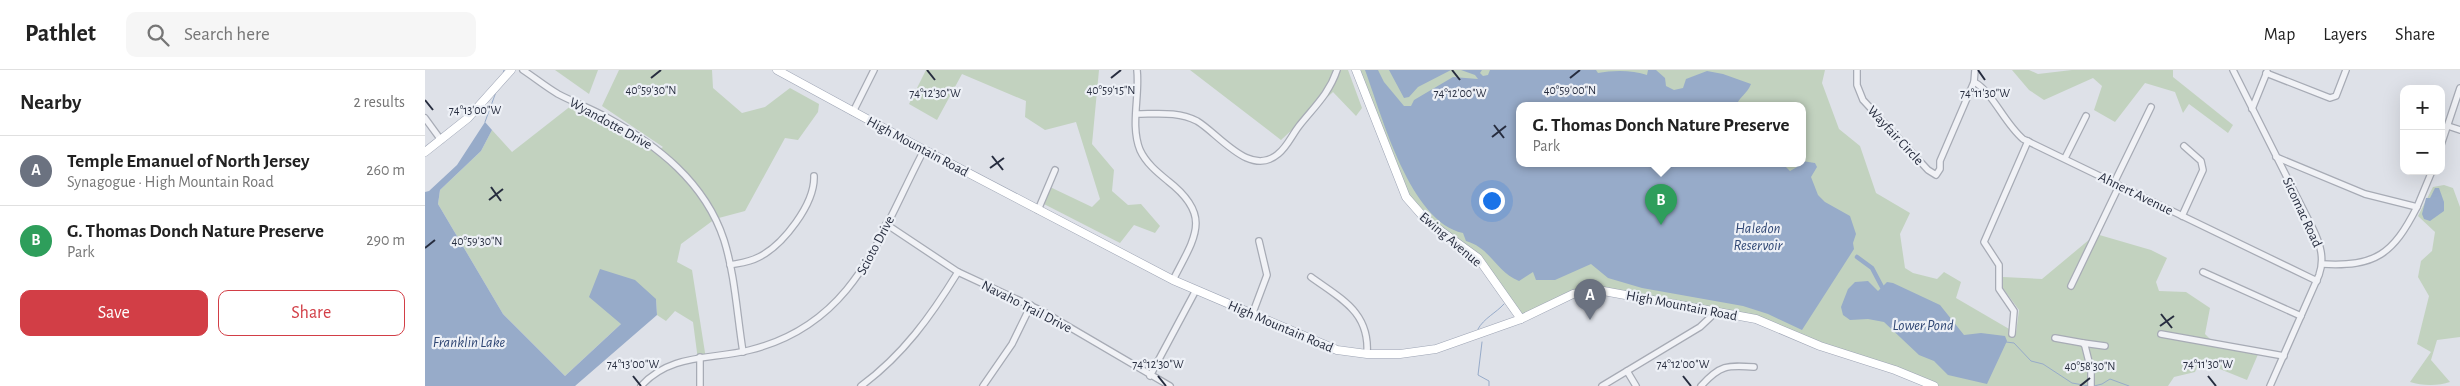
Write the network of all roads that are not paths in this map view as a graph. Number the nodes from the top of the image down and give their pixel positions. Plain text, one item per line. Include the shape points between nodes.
1 (523, 70) edge
2 (777, 70) edge
3 (874, 70) edge
4 (1137, 70) edge
5 (1337, 70) edge
6 (1356, 70) edge
7 (1857, 70) edge
8 (1975, 70) edge
9 (2233, 70) edge
10 (2346, 70) edge
11 (2267, 72) edge
12 (508, 73) edge
13 (1974, 82) junction
14 (2460, 88) edge
15 (2151, 107) dead end
16 (2252, 108) junction
17 (853, 112) junction
18 (1136, 114) junction
19 (2086, 116) dead end
20 (425, 118) edge
21 (2448, 126) junction
22 (2460, 130) edge
23 (2445, 134) edge
24 (441, 140) junction
25 (2028, 141) junction
26 (2184, 146) dead end
27 (925, 150) junction
28 (425, 152) edge
29 (2276, 157) junction
30 (2065, 158) junction
31 (1055, 170) dead end
32 (2430, 175) edge
33 (814, 176) dead end
34 (2116, 185) junction
35 (2417, 207) junction
36 (1038, 210) junction
37 (2182, 216) junction
38 (886, 224) junction
39 (1259, 241) dead end
40 (2322, 264) junction
41 (730, 265) junction
42 (958, 272) junction
43 (2203, 272) dead end
44 (1311, 276) dead end
45 (1173, 280) junction
46 (2317, 281) junction
47 (2071, 286) dead end
48 (1196, 290) junction
49 (1031, 305) junction
50 (1717, 311) junction
51 (1252, 315) junction
52 (2301, 316) junction
53 (1521, 319) junction
54 (2012, 334) dead end
55 (2161, 334) dead end
56 (2055, 338) dead end
57 (2083, 343) junction
58 (2105, 346) dead end
59 (743, 352) junction
60 (1367, 354) junction
61 (2284, 356) junction
62 (700, 357) junction
63 (1754, 367) dead end
64 (1627, 371) junction
65 (1150, 376) junction
66 (2091, 385) edge
67 (641, 386) edge
68 (701, 386) edge
69 (861, 386) edge
70 (983, 386) edge
71 (1170, 386) edge
72 (1602, 386) edge
73 (1636, 386) edge
74 (1701, 386) edge
75 (1934, 386) edge
76 (2270, 386) edge

1 - 41 street, Wyandotte Drive via 557,93 636,135 688,175 715,218
2 - 17 main road, High Mountain Road
3 - 17 street
4 - 18 street
5 - 18 street via 1323,99 1282,150 1263,161 1244,156 1188,117
6 - 53 main road, Ewing Avenue via 1406,197 1427,221 1478,258
7 - 13 street, Wayfair Circle via 1857,85 1863,100 1936,175
8 - 13 street, Wayfair Circle
9 - 16 street, Sicomac Road
10 - 11 street via 2335,96 2330,98
11 - 16 street
12 - 24 main road via 468,118
13 - 25 street, Ahnert Avenue via 1984,88 2010,128
14 - 21 street
15 - 34 street
16 - 29 street, Sicomac Road
17 - 27 main road, High Mountain Road
18 - 45 street via 1136,134 1142,154 1186,196 1195,214 1195,234
19 - 30 street
20 - 24 street
21 - 22 street
21 - 23 street
24 - 28 main road
25 - 30 street, Ahnert Avenue
25 - 54 street via 1983,242 1999,265 1999,289 2014,311
26 - 37 street via 2201,162 2203,170
27 - 36 main road, High Mountain Road
27 - 38 street, Scioto Drive
29 - 35 street via 2371,196
29 - 40 street, Sicomac Road via 2319,243
30 - 34 street, Ahnert Avenue
31 - 36 street
32 - 35 street
33 - 41 street via 811,195 783,238 761,256
34 - 37 street, Ahnert Avenue
34 - 47 street
35 - 40 street via 2401,236 2379,255 2351,265
36 - 45 main road, High Mountain Road
37 - 46 street, Ahnert Avenue
38 - 42 street, Navaho Trail Drive
38 - 59 street, Scioto Drive via 882,238 861,272 835,304 791,335
39 - 51 street via 1267,275
40 - 46 street, Sicomac Road
41 - 59 street, Wyandotte Drive
42 - 49 street, Navaho Trail Drive
42 - 69 street via 917,334
43 - 52 street
44 - 60 street via 1350,306 1360,318 1367,336
45 - 48 main road, High Mountain Road
46 - 52 street, Sicomac Road
48 - 51 main road, High Mountain Road
48 - 65 street
49 - 65 street, Navaho Trail Drive
49 - 70 street via 1012,344
50 - 53 main road, High Mountain Road via 1590,290 1573,294
50 - 64 street via 1700,326
50 - 75 main road, High Mountain Road via 1765,322 1820,346
51 - 60 main road, High Mountain Road via 1327,347
52 - 61 street, Sicomac Road
53 - 60 main road, High Mountain Road via 1436,349
55 - 61 street
56 - 57 street
57 - 58 street
57 - 66 street via 2091,370
59 - 62 street, Scioto Drive
61 - 76 street, Sicomac Road
62 - 67 street, Scioto Drive via 664,368
62 - 68 street
63 - 74 street via 1726,366
64 - 72 street
64 - 73 street
65 - 71 street, Navaho Trail Drive

